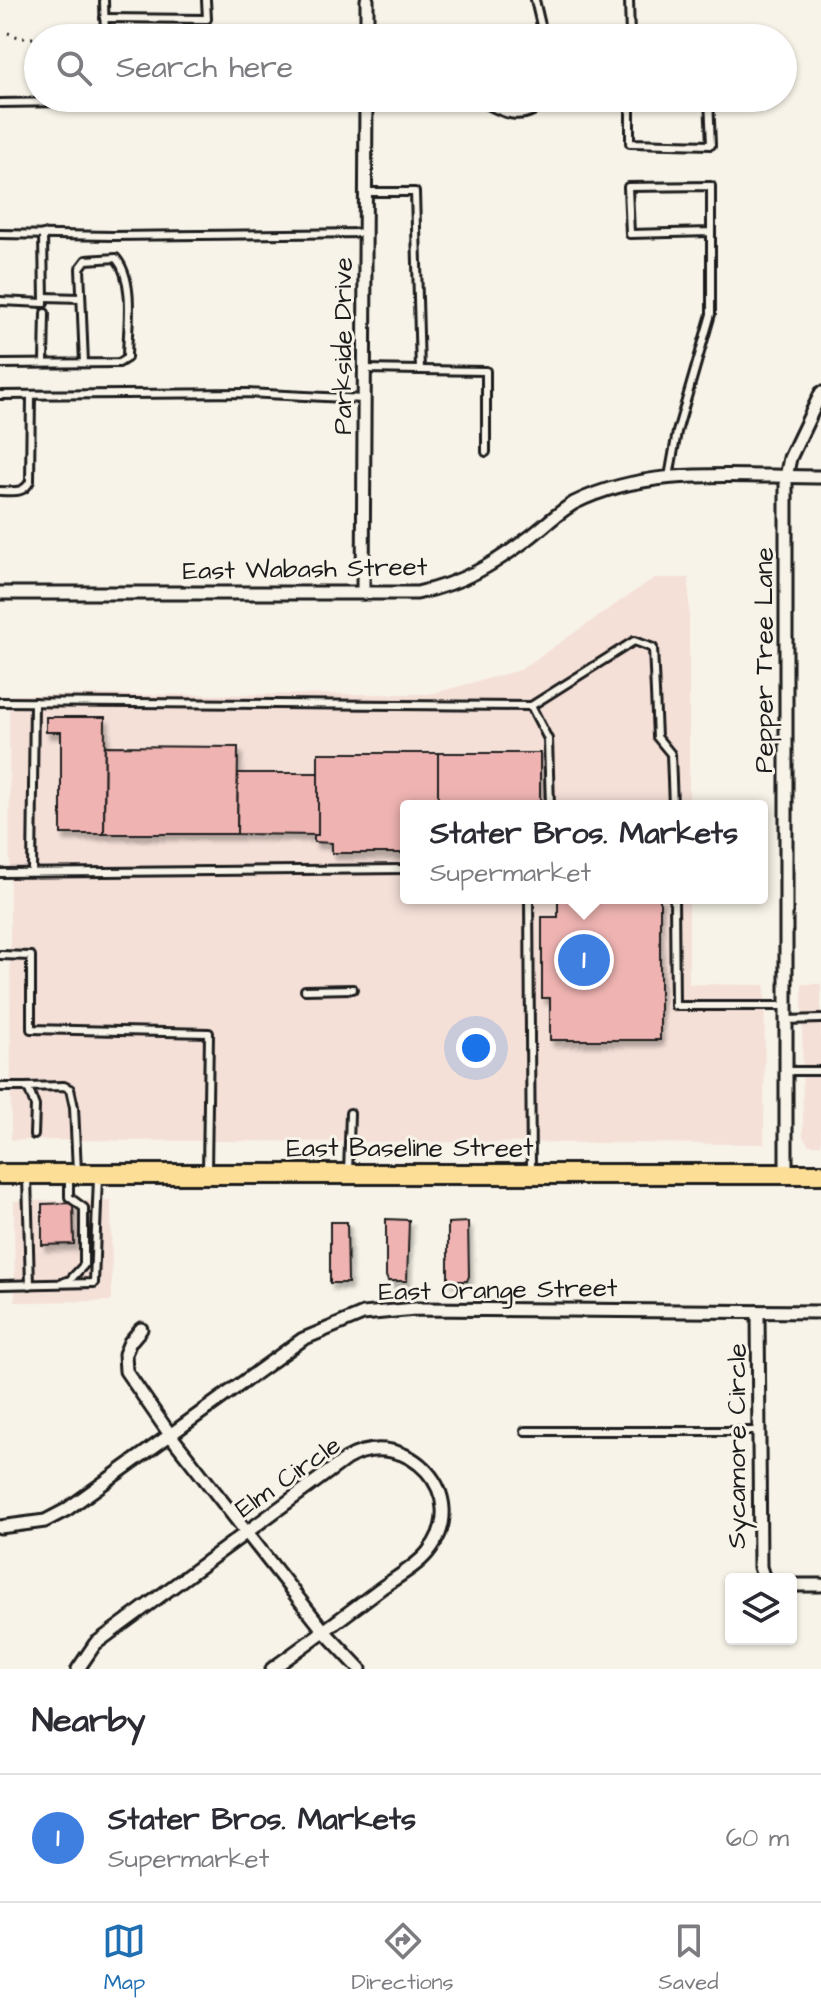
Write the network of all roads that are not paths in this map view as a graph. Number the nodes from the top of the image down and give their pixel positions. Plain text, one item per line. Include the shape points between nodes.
1 (104, 0) edge
2 (206, 0) edge
3 (367, 0) edge
4 (535, 0) edge
5 (629, 0) edge
6 (104, 18) junction
7 (104, 24) edge
8 (367, 24) edge
9 (541, 24) edge
10 (630, 24) edge
11 (0, 103) edge
12 (24, 103) edge
13 (366, 112) edge
14 (506, 112) edge
15 (535, 112) edge
16 (630, 112) edge
17 (710, 112) edge
18 (366, 192) junction
19 (711, 232) junction
20 (365, 233) junction
21 (0, 234) edge
22 (43, 234) junction
23 (44, 297) junction
24 (81, 298) junction
25 (0, 301) edge
26 (45, 313) dead end
27 (44, 362) junction
28 (84, 363) junction
29 (0, 364) edge
30 (365, 369) junction
31 (420, 370) junction
32 (821, 393) edge
33 (0, 395) edge
34 (31, 395) junction
35 (364, 399) junction
36 (486, 452) dead end
37 (669, 477) junction
38 (786, 477) junction
39 (821, 477) edge
40 (0, 491) edge
41 (0, 593) edge
42 (363, 593) junction
43 (0, 702) edge
44 (34, 702) junction
45 (531, 706) junction
46 (550, 800) edge
47 (673, 800) edge
48 (400, 869) edge
49 (32, 872) junction
50 (0, 873) edge
51 (529, 904) edge
52 (674, 904) edge
53 (0, 955) edge
54 (353, 989) dead end
55 (305, 990) dead end
56 (786, 1006) junction
57 (821, 1019) edge
58 (786, 1020) junction
59 (786, 1071) junction
60 (821, 1071) edge
61 (0, 1087) edge
62 (25, 1087) junction
63 (350, 1113) dead end
64 (34, 1135) dead end
65 (0, 1174) edge
66 (27, 1174) junction
67 (73, 1174) junction
68 (98, 1174) junction
69 (207, 1174) junction
70 (348, 1174) junction
71 (531, 1174) junction
72 (786, 1174) junction
73 (821, 1174) edge
74 (0, 1285) edge
75 (30, 1285) junction
76 (53, 1285) junction
77 (758, 1312) junction
78 (821, 1312) edge
79 (141, 1329) dead end
80 (525, 1431) dead end
81 (758, 1431) junction
82 (171, 1436) junction
83 (0, 1527) edge
84 (247, 1533) junction
85 (762, 1573) edge
86 (797, 1585) edge
87 (821, 1585) edge
88 (324, 1631) junction
89 (78, 1669) edge
90 (272, 1669) edge
91 (360, 1669) edge

1 - 6 lane
2 - 6 lane via 207,19
3 - 8 street
4 - 9 lane
5 - 10 lane
6 - 7 lane
11 - 12 lane
13 - 18 street, Parkside Drive
14 - 15 lane
16 - 17 lane via 630,143 711,145
18 - 20 street, Parkside Drive
18 - 31 lane via 415,192
19 - 19 lane via 711,186 628,187 630,234
19 - 37 lane via 711,314
20 - 22 lane
20 - 30 street, Parkside Drive
21 - 22 lane
22 - 23 lane
23 - 24 lane
23 - 25 lane via 44,303
24 - 28 lane
24 - 28 lane via 79,276 86,260 116,258 127,286 127,358 119,363
26 - 27 lane
27 - 28 lane
27 - 29 lane
30 - 31 lane
30 - 35 street, Parkside Drive
31 - 36 lane via 486,371
32 - 38 street, Pepper Tree Lane
33 - 34 lane
34 - 35 lane via 247,393
34 - 40 lane via 30,481 22,491
35 - 42 street, Parkside Drive
37 - 38 street, East Wabash Street
37 - 42 street, East Wabash Street via 623,485 571,505 508,554 448,587
38 - 39 street, East Wabash Street
38 - 56 street, Pepper Tree Lane
41 - 42 street, East Wabash Street
43 - 44 lane
44 - 45 lane
44 - 49 lane
45 - 46 lane via 548,739
45 - 47 lane via 634,641 653,648 657,737 671,754
48 - 49 lane
49 - 50 lane
51 - 71 lane
52 - 56 lane via 675,1006
53 - 69 lane via 31,956 31,1029 209,1033
54 - 55 lane
56 - 58 street, Pepper Tree Lane
57 - 58 lane
58 - 59 street, Pepper Tree Lane
59 - 60 lane
59 - 72 street, Pepper Tree Lane
61 - 62 lane
62 - 64 lane via 33,1095
62 - 67 lane via 70,1089
63 - 70 lane
65 - 66 main road, East Baseline Street
66 - 67 main road, East Baseline Street
66 - 75 lane
67 - 68 main road, East Baseline Street
67 - 76 lane via 69,1197 84,1208 84,1265 70,1280
68 - 69 main road, East Baseline Street
68 - 76 lane via 94,1283
69 - 70 main road, East Baseline Street
70 - 71 main road, East Baseline Street
71 - 72 main road, East Baseline Street
72 - 73 main road, East Baseline Street
74 - 75 lane
75 - 76 lane
77 - 78 street, East Orange Street
77 - 81 street, Sycamore Circle
77 - 82 street, East Orange Street via 415,1309 363,1314 303,1339
79 - 82 street via 125,1354 126,1371
80 - 81 lane
81 - 85 street, Sycamore Circle
82 - 83 street, East Orange Street via 66,1510 45,1521
82 - 84 street
84 - 88 street
84 - 88 street, Elm Circle via 352,1456 394,1452 429,1473 443,1510 428,1552
84 - 89 street, Elm Circle via 95,1644
86 - 87 street
88 - 90 street, Elm Circle
88 - 91 street

